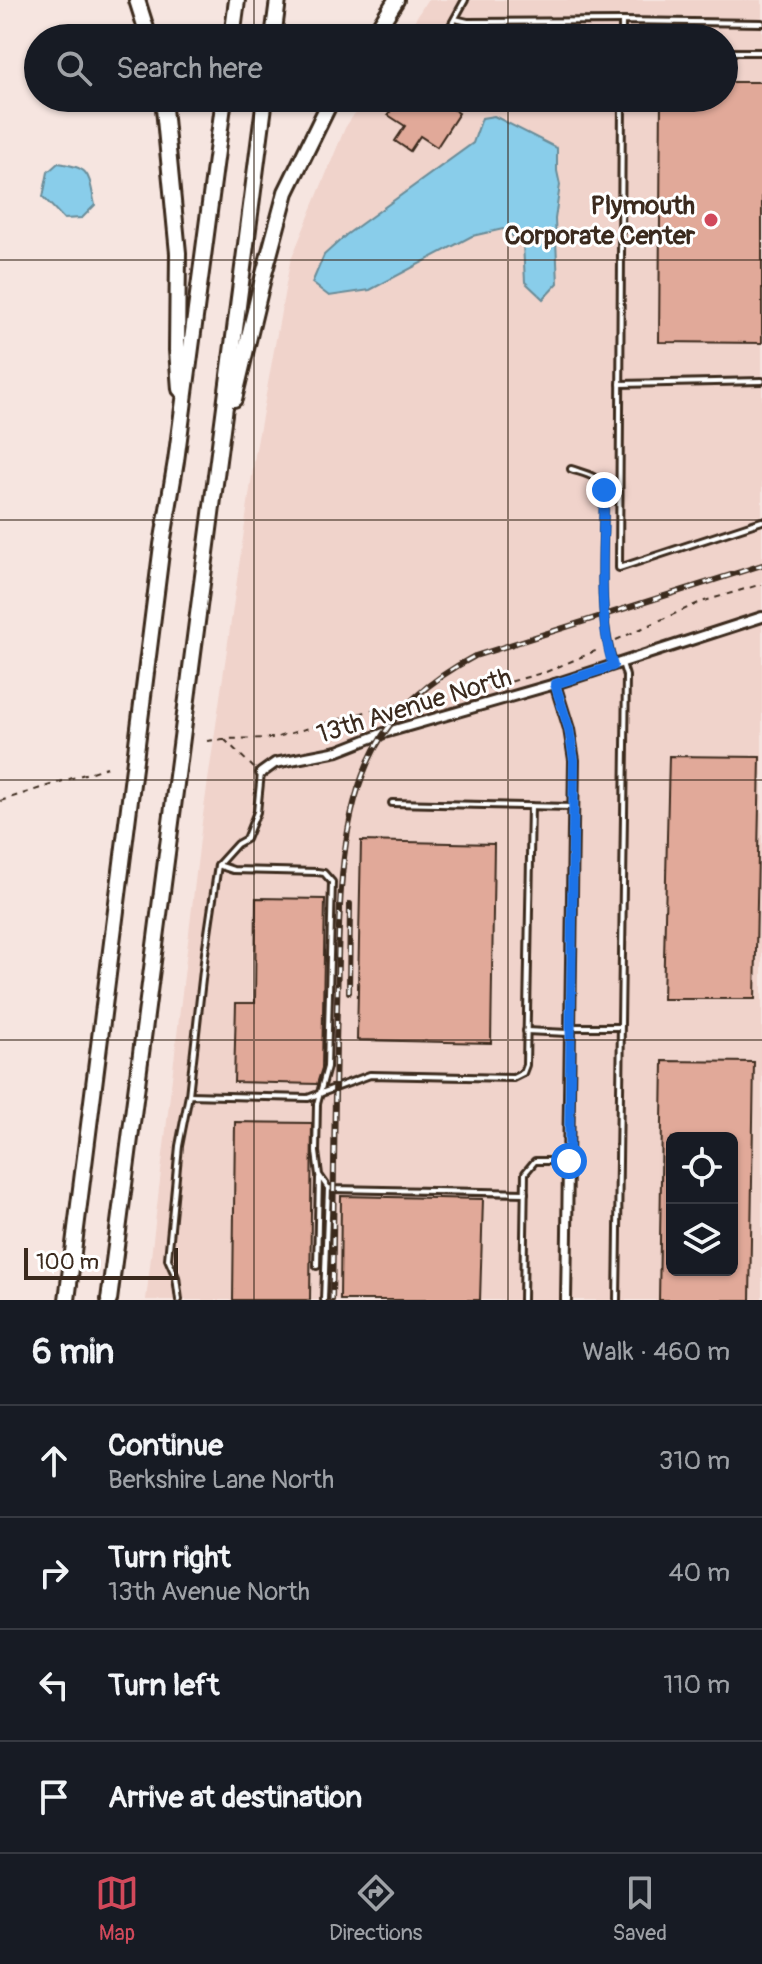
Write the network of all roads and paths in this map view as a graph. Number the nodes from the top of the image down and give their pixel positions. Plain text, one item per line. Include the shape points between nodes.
1 (137, 0) edge
2 (237, 0) edge
3 (278, 0) edge
4 (396, 0) edge
5 (465, 0) edge
6 (455, 19) junction
7 (622, 21) joint
8 (762, 23) edge
9 (145, 24) edge
10 (234, 24) edge
11 (275, 24) edge
12 (381, 24) edge
13 (452, 24) edge
14 (738, 52) edge
15 (762, 52) edge
16 (164, 112) edge
17 (222, 112) edge
18 (263, 112) edge
19 (325, 112) edge
20 (622, 112) edge
21 (762, 381) edge
22 (620, 384) junction
23 (182, 419) junction
24 (571, 469) dead end
25 (216, 477) junction
26 (762, 521) edge
27 (762, 584) edge
28 (762, 617) edge
29 (606, 645) junction
30 (618, 664) junction
31 (555, 684) junction
32 (223, 739) junction
33 (207, 741) dead end
34 (107, 767) dead end
35 (261, 773) junction
36 (0, 801) edge
37 (392, 803) dead end
38 (531, 806) junction
39 (574, 807) junction
40 (218, 865) junction
41 (621, 1027) junction
42 (571, 1030) junction
43 (526, 1031) junction
44 (189, 1095) junction
45 (321, 1095) junction
46 (569, 1161) junction
47 (319, 1175) junction
48 (328, 1188) junction
49 (525, 1193) junction
50 (317, 1266) dead end
51 (67, 1300) edge
52 (110, 1300) edge
53 (179, 1300) edge
54 (324, 1300) edge
55 (523, 1300) edge
56 (566, 1300) edge
57 (617, 1300) edge

1 - 9 highway
2 - 10 highway
3 - 11 highway
4 - 12 highway
5 - 6 lane
6 - 7 lane
6 - 13 lane
7 - 8 lane
14 - 15 lane
16 - 23 highway via 178,253
17 - 23 highway
18 - 25 highway
19 - 25 highway via 286,192
20 - 22 lane
21 - 22 lane
22 - 26 lane via 619,568
23 - 51 highway
24 - 29 lane via 595,477 604,490
25 - 52 highway
27 - 29 path via 701,602
28 - 30 street, 13th Avenue North
29 - 30 lane
29 - 32 path via 546,672 417,707 379,708 274,738
30 - 31 street, 13th Avenue North
30 - 41 lane via 626,676
31 - 35 street, 13th Avenue North via 338,751 275,763
31 - 39 street via 574,760
32 - 33 path
32 - 35 path
34 - 36 path
35 - 40 lane via 257,812 246,839
37 - 38 lane
38 - 39 lane
38 - 43 lane
39 - 42 street
40 - 44 lane
40 - 45 lane via 324,873 332,882 327,1067
41 - 42 lane
41 - 57 lane
42 - 43 lane
42 - 46 street
43 - 45 lane via 526,1065 513,1078 370,1075
44 - 45 lane
44 - 53 lane via 168,1259
45 - 47 lane
46 - 49 lane via 535,1161 525,1173
46 - 56 street
47 - 48 lane
47 - 50 lane
48 - 49 lane
48 - 54 lane
49 - 55 lane

